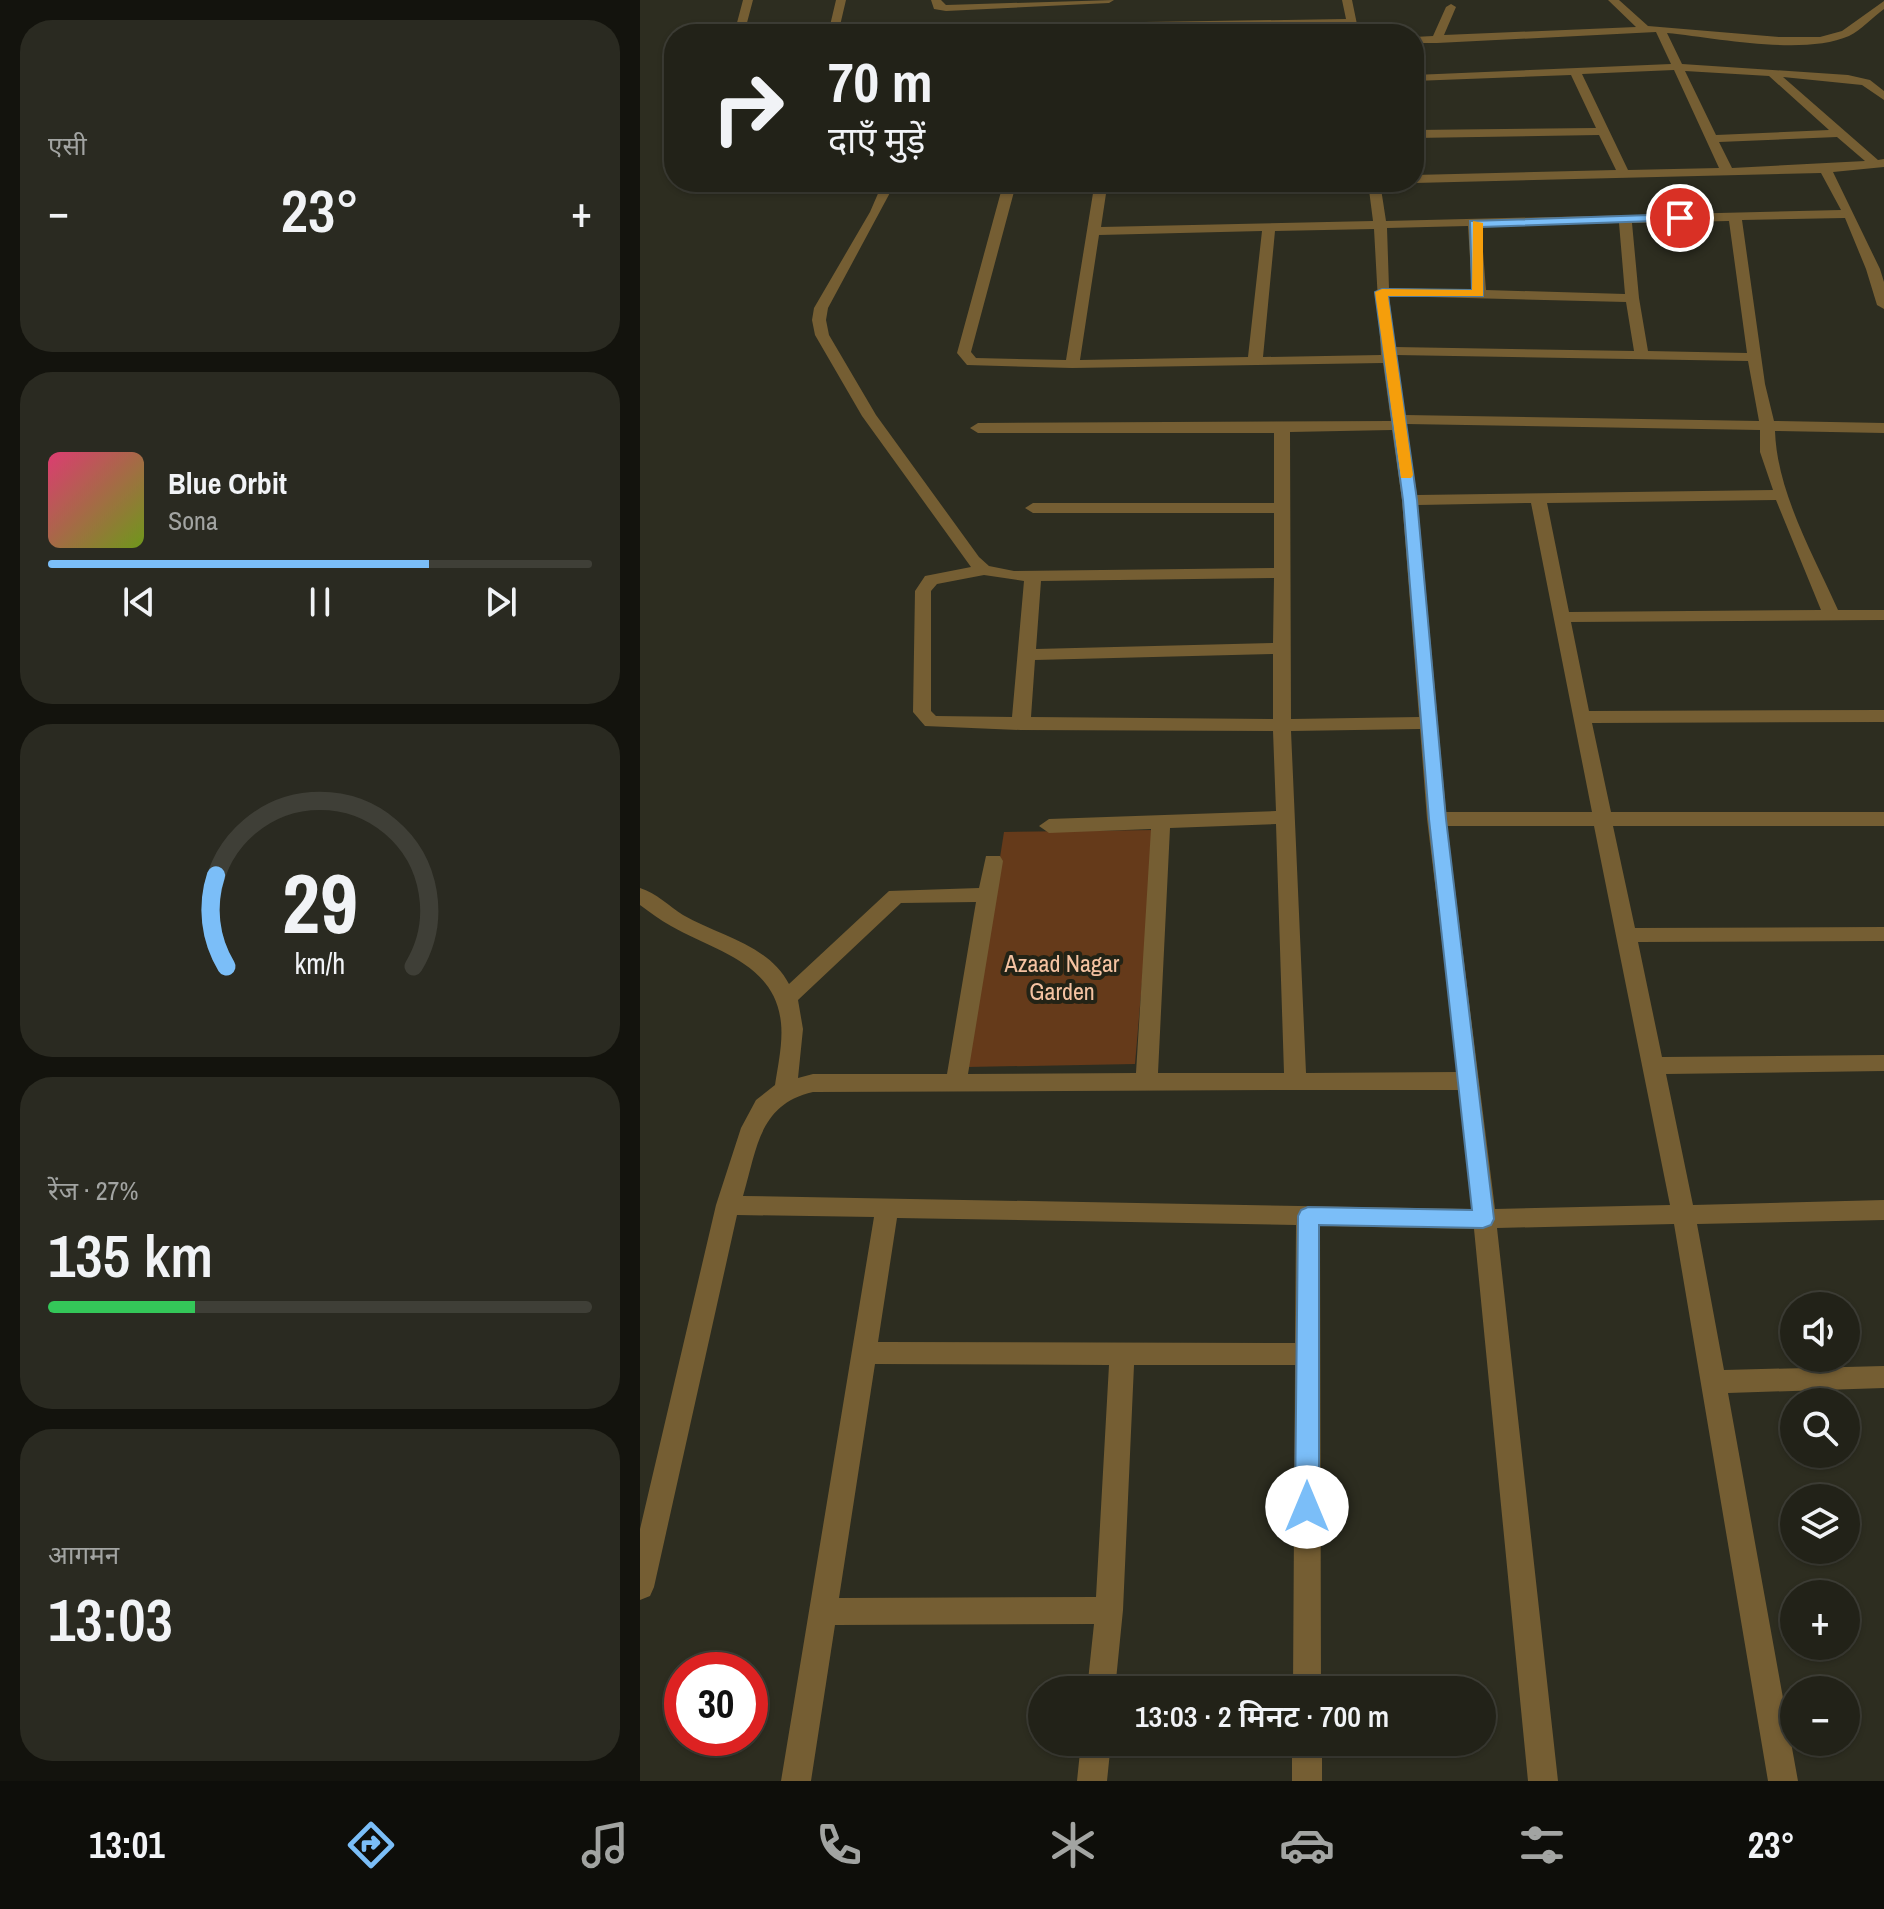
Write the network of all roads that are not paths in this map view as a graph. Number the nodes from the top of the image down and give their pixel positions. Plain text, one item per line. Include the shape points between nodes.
1 (748, 0) edge
2 (841, 0) edge
3 (936, 0) edge
4 (1109, 0) edge
5 (1347, 0) edge
6 (1613, 0) edge
7 (1072, 1) edge
8 (1884, 4) edge
9 (1451, 7) dead end
10 (742, 24) edge
11 (835, 24) edge
12 (1352, 24) edge
13 (1660, 29) junction
14 (1646, 30) junction
15 (1424, 40) edge
16 (1437, 40) junction
17 (1676, 67) junction
18 (1575, 72) junction
19 (1774, 75) junction
20 (1424, 78) edge
21 (1884, 97) edge
22 (1604, 131) junction
23 (1840, 133) junction
24 (1424, 134) edge
25 (1711, 139) junction
26 (1880, 164) edge
27 (1825, 169) junction
28 (1727, 171) junction
29 (1624, 174) junction
30 (1424, 179) edge
31 (885, 192) edge
32 (1008, 192) edge
33 (1106, 192) edge
34 (1375, 192) edge
35 (1849, 214) junction
36 (1735, 217) junction
37 (1625, 218) junction
38 (1474, 223) junction
39 (1380, 225) junction
40 (1269, 227) junction
41 (1095, 231) junction
42 (1881, 279) edge
43 (1382, 292) junction
44 (1479, 294) junction
45 (1632, 298) junction
46 (1884, 305) edge
47 (1388, 355) junction
48 (1642, 355) junction
49 (1755, 357) junction
50 (1255, 361) junction
51 (1072, 364) junction
52 (1397, 422) junction
53 (1767, 424) junction
54 (978, 428) dead end
55 (1282, 428) junction
56 (1884, 428) edge
57 (1781, 495) junction
58 (1538, 499) junction
59 (1410, 500) junction
60 (1033, 508) dead end
61 (1282, 508) junction
62 (984, 570) junction
63 (1281, 573) junction
64 (1033, 575) junction
65 (1884, 615) edge
66 (1832, 616) junction
67 (1561, 617) junction
68 (1281, 648) junction
69 (1027, 655) junction
70 (1884, 716) edge
71 (1583, 717) junction
72 (1430, 723) junction
73 (1021, 724) junction
74 (1282, 725) junction
75 (1284, 817) junction
76 (1437, 819) junction
77 (1884, 819) edge
78 (1604, 820) junction
79 (1161, 821) junction
80 (1049, 826) dead end
81 (993, 861) dead end
82 (640, 895) edge
83 (987, 895) junction
84 (1884, 934) edge
85 (1629, 935) junction
86 (787, 998) junction
87 (1884, 1063) edge
88 (1652, 1066) junction
89 (1470, 1081) junction
90 (1147, 1082) junction
91 (956, 1083) junction
92 (1295, 1083) junction
93 (786, 1089) junction
94 (728, 1205) junction
95 (887, 1207) junction
96 (1884, 1210) edge
97 (1308, 1216) junction
98 (1684, 1216) junction
99 (1483, 1219) junction
100 (864, 1353) junction
101 (1307, 1354) junction
102 (1122, 1355) junction
103 (1884, 1377) edge
104 (1712, 1382) junction
105 (640, 1587) edge
106 (1109, 1610) junction
107 (822, 1612) junction
108 (1102, 1676) edge
109 (1307, 1676) edge
110 (1095, 1756) edge
111 (1307, 1756) edge
112 (796, 1781) edge
113 (1092, 1781) edge
114 (1307, 1781) edge
115 (1543, 1781) edge
116 (1783, 1781) edge

1 - 10 street
2 - 11 street
3 - 7 street via 938,7 946,8
4 - 7 street
5 - 12 street
6 - 14 street
8 - 13 street via 1846,33 1820,40
9 - 16 street
13 - 14 street
13 - 17 street
14 - 16 street
15 - 16 street
17 - 18 street
17 - 19 street
17 - 25 street
18 - 20 street
18 - 22 street
19 - 21 street via 1857,79
19 - 23 street
22 - 24 street
22 - 29 street
23 - 25 street
23 - 26 street
25 - 28 street
26 - 27 street
27 - 28 street
27 - 35 street
28 - 29 street
29 - 30 street
31 - 62 street via 821,308 822,335 869,416
32 - 51 street via 964,353 981,364
33 - 41 street
34 - 39 street
35 - 36 street
35 - 42 street
36 - 37 street
36 - 49 street
37 - 38 street
37 - 45 street
38 - 39 street
38 - 44 street
39 - 40 street
39 - 43 street
40 - 41 street
40 - 50 street
41 - 51 street
42 - 46 street
43 - 44 street
43 - 47 street
44 - 45 street
45 - 48 street
47 - 48 street
47 - 50 street
47 - 52 street
48 - 49 street
49 - 53 street
50 - 51 street
52 - 53 street
52 - 55 street
52 - 59 street
53 - 56 street
53 - 57 street via 1768,452
54 - 55 street
55 - 61 street
57 - 58 street
57 - 66 street
58 - 59 street
58 - 67 street
59 - 72 street
60 - 61 street
61 - 63 street
62 - 64 street
62 - 73 street via 926,584 922,712 942,725
63 - 64 street
63 - 68 street
64 - 69 street
65 - 66 street
66 - 67 street
67 - 71 street
68 - 69 street
68 - 74 street
69 - 73 street
70 - 71 street
71 - 78 street
72 - 74 street
72 - 76 street
73 - 74 street
74 - 75 street
75 - 79 street
75 - 92 street
76 - 78 street
76 - 89 street
77 - 78 street
78 - 85 street
79 - 80 street
79 - 90 street
81 - 83 street
82 - 86 street via 677,920 756,959 775,975
83 - 86 street via 896,896
83 - 91 street
84 - 85 street
85 - 88 street
86 - 93 street via 792,1023
87 - 88 street
88 - 98 street
89 - 92 street
89 - 99 street
90 - 91 street
90 - 92 street
91 - 93 street via 813,1083
93 - 94 street via 764,1106 752,1128
94 - 95 street
94 - 105 street
95 - 97 street
95 - 100 street
96 - 98 street
97 - 99 street
97 - 101 street
98 - 99 street
98 - 104 street
99 - 115 street
100 - 102 street
100 - 107 street
101 - 102 street
101 - 109 street
102 - 106 street
103 - 104 street
104 - 116 street
106 - 107 street
106 - 108 street
107 - 112 street
110 - 113 street
111 - 114 street

